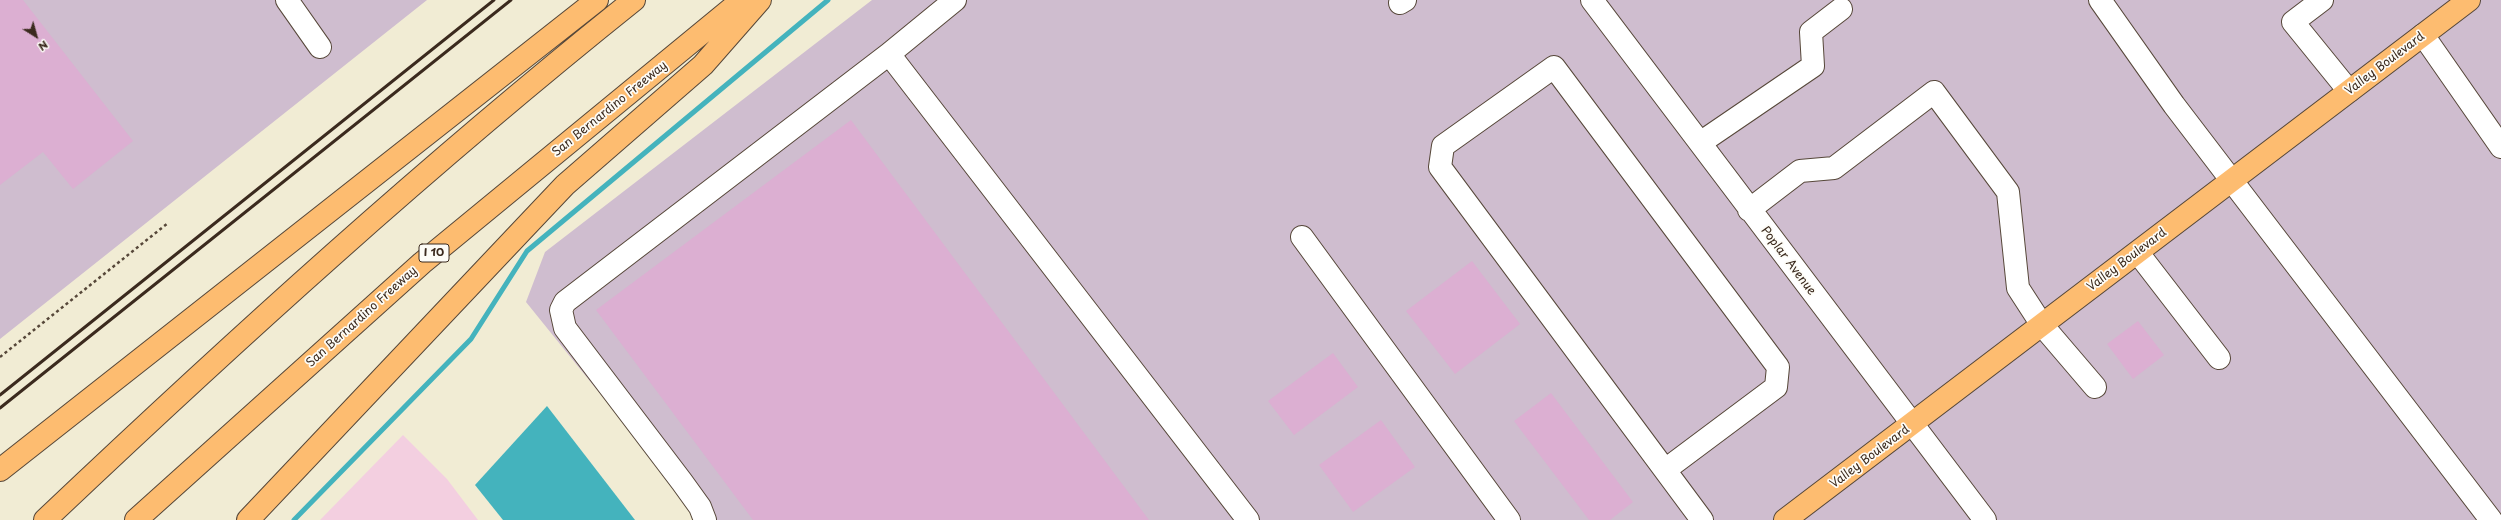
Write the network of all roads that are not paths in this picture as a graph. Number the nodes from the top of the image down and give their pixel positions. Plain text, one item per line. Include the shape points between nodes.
1 (287, 0) edge
2 (597, 0) edge
3 (634, 0) edge
4 (742, 0) edge
5 (760, 0) edge
6 (955, 0) edge
7 (1592, 0) edge
8 (2100, 0) edge
9 (2322, 0) edge
10 (2469, 0) edge
11 (1841, 9) dead end
12 (2423, 35) junction
13 (320, 47) dead end
14 (889, 54) junction
15 (2349, 91) junction
16 (1700, 143) junction
17 (2501, 147) edge
18 (2233, 180) junction
19 (1749, 210) junction
20 (1302, 238) dead end
21 (2138, 253) junction
22 (2042, 325) junction
23 (2220, 358) dead end
24 (2095, 387) dead end
25 (1911, 425) junction
26 (208, 455) junction
27 (0, 470) edge
28 (1665, 470) junction
29 (45, 520) edge
30 (136, 520) edge
31 (149, 520) edge
32 (248, 520) edge
33 (705, 520) edge
34 (1248, 520) edge
35 (1509, 520) edge
36 (1702, 520) edge
37 (1785, 520) edge
38 (1984, 520) edge
39 (2491, 520) edge

1 - 13 street
2 - 27 main road
3 - 29 main road via 566,54 375,217 170,402
4 - 26 main road, San Bernardino Freeway / I 10 via 422,263
5 - 32 main road via 703,65 565,185
6 - 14 street
7 - 16 street, Poplar Avenue
8 - 18 street via 2174,105
9 - 15 street via 2294,22
10 - 12 main road, Valley Boulevard
11 - 16 street via 1811,32 1813,66
12 - 15 main road, Valley Boulevard
12 - 17 street
14 - 33 street via 574,294 561,310 565,328 682,482 700,507
14 - 34 street
15 - 18 main road, Valley Boulevard
16 - 19 street, Poplar Avenue
18 - 21 main road, Valley Boulevard
18 - 39 street
19 - 22 street via 1800,171 1834,168 1934,92 2008,192 2018,288
19 - 25 street, Poplar Avenue
20 - 35 street
21 - 22 main road, Valley Boulevard
21 - 23 street
22 - 24 street
22 - 25 main road, Valley Boulevard
25 - 37 main road, Valley Boulevard
25 - 38 street, Poplar Avenue
26 - 30 main road, San Bernardino Freeway / I 10
26 - 31 main road
28 - 28 street via 1440,168 1443,146 1554,67 1778,367 1776,387
28 - 36 street

